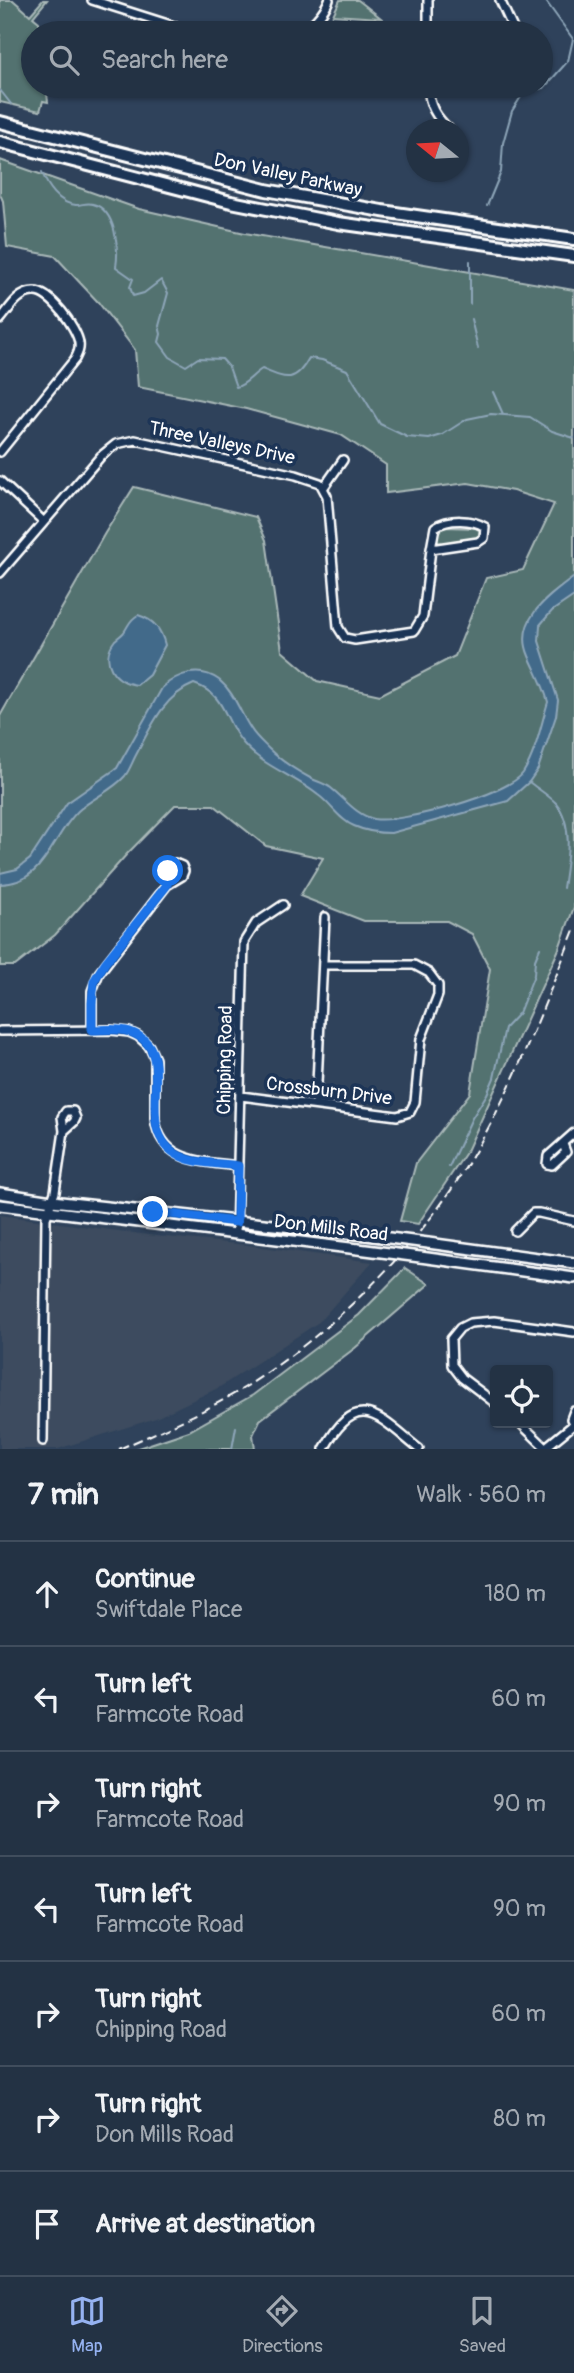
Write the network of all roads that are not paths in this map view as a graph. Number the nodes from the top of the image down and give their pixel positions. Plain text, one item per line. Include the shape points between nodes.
1 (92, 0) edge
2 (329, 0) edge
3 (428, 0) edge
4 (500, 0) edge
5 (110, 3) edge
6 (162, 21) edge
7 (314, 21) edge
8 (428, 21) edge
9 (510, 21) edge
10 (429, 98) edge
11 (440, 119) edge
12 (0, 122) edge
13 (0, 142) edge
14 (574, 239) edge
15 (574, 256) edge
16 (0, 320) edge
17 (0, 452) edge
18 (343, 460) dead end
19 (0, 481) edge
20 (324, 487) junction
21 (43, 521) junction
22 (431, 549) junction
23 (0, 573) edge
24 (167, 885) dead end
25 (283, 905) dead end
26 (325, 916) dead end
27 (324, 965) junction
28 (92, 1030) junction
29 (0, 1031) edge
30 (241, 1096) junction
31 (316, 1104) junction
32 (64, 1131) dead end
33 (574, 1133) edge
34 (563, 1144) dead end
35 (238, 1166) junction
36 (0, 1193) edge
37 (52, 1201) junction
38 (0, 1205) edge
39 (48, 1212) junction
40 (237, 1222) junction
41 (574, 1222) edge
42 (515, 1230) dead end
43 (236, 1234) junction
44 (574, 1263) edge
45 (574, 1278) edge
46 (574, 1332) edge
47 (490, 1399) edge
48 (574, 1411) edge
49 (574, 1425) edge
50 (525, 1428) edge
51 (43, 1441) dead end
52 (547, 1448) edge
53 (324, 1449) edge
54 (419, 1449) edge

1 - 5 street
2 - 7 street
3 - 8 street
4 - 9 street
5 - 6 street
10 - 11 street
12 - 14 highway, Don Valley Parkway via 266,190
13 - 15 highway, Don Valley Parkway via 231,202 325,221
16 - 17 street via 17,299 41,293 55,302 79,344 75,359
18 - 20 street
19 - 21 street
20 - 21 street, Three Valleys Drive via 296,475 135,440 116,444 101,456
20 - 22 street via 338,627 345,638 414,631 424,617
21 - 23 street, Three Valleys Drive
22 - 22 street via 478,542 484,538 485,527 475,521 443,522 435,527
24 - 28 street via 94,981
25 - 30 street, Chipping Road via 256,923 243,942
26 - 27 street
27 - 31 street
27 - 31 street, Crossburn Drive via 414,965 429,973 438,990 423,1031 417,1095 410,1112 393,1115
28 - 29 street
28 - 35 street via 129,1032 149,1046 156,1066 156,1129 169,1148 188,1159
30 - 31 street, Crossburn Drive
30 - 35 street, Chipping Road
32 - 37 street
33 - 34 street
35 - 40 street, Chipping Road
36 - 37 main road, Don Mills Road
37 - 39 street
37 - 40 main road, Don Mills Road
38 - 39 main road, Don Mills Road
39 - 43 main road, Don Mills Road
39 - 51 street
40 - 43 street, Chipping Road
40 - 44 main road, Don Mills Road, bridge
41 - 42 street via 533,1213
43 - 45 main road, Don Mills Road, bridge
46 - 47 street via 494,1321 460,1328 451,1339 452,1364
48 - 49 street
49 - 52 street
50 - 52 street
53 - 54 street via 344,1421 364,1412 381,1418

